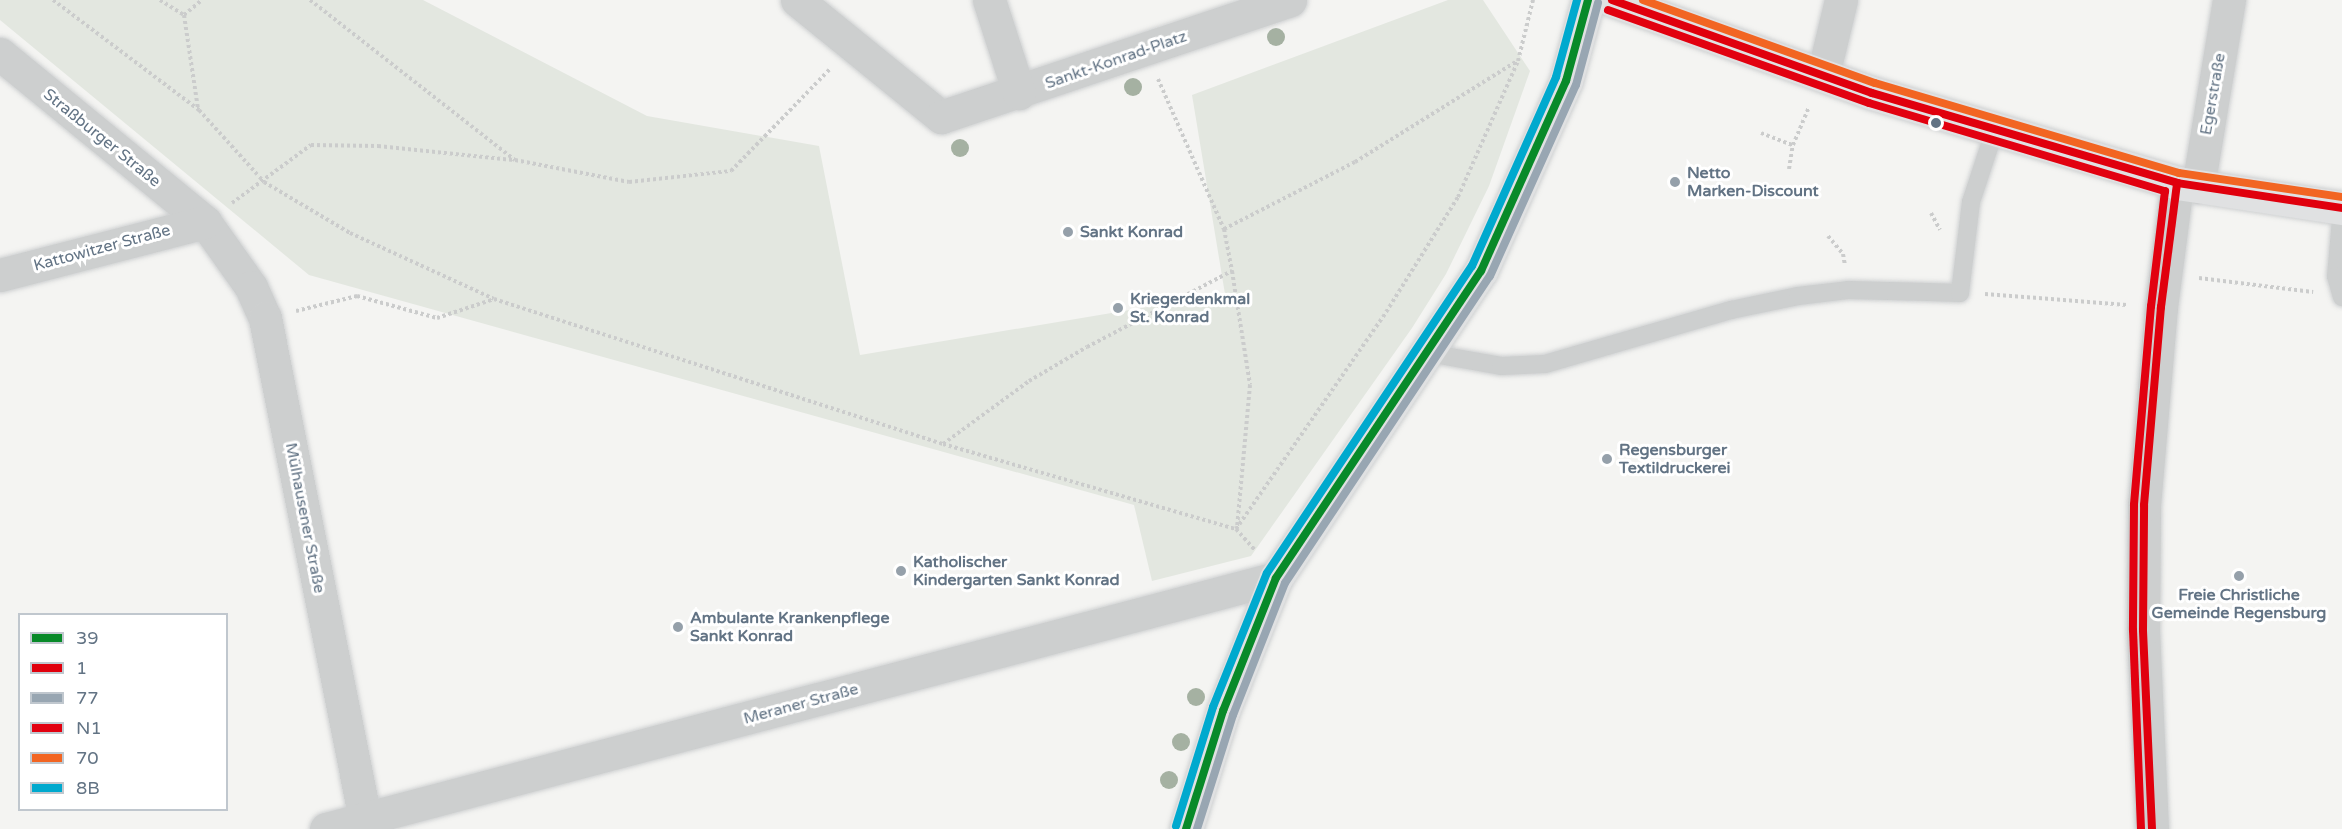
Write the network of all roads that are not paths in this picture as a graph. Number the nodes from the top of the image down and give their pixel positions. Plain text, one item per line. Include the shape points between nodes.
1 (797, 0) edge
2 (989, 0) edge
3 (1290, 0) edge
4 (1588, 0) edge
5 (1612, 0) edge
6 (1841, 0) edge
7 (2229, 0) edge
8 (0, 54) edge
9 (1823, 75) junction
10 (1019, 93) junction
11 (1995, 129) junction
12 (2187, 185) junction
13 (2342, 208) edge
14 (205, 222) junction
15 (0, 275) edge
16 (2341, 296) edge
17 (1428, 352) junction
18 (1276, 578) junction
19 (366, 824) edge
20 (326, 829) edge
21 (1186, 829) edge
22 (2152, 829) edge

1 - 10 street, Sankt-Konrad-Platz via 941,117
2 - 10 street
3 - 10 street, Sankt-Konrad-Platz
4 - 17 street via 1566,81 1502,230 1481,271
5 - 9 street
6 - 9 street
7 - 12 street, Egerstraße
8 - 14 street, Straßburger Straße
9 - 11 street
11 - 12 street
11 - 17 lane via 1971,202 1960,292 1848,290 1798,296 1731,310 1545,364 1501,366
12 - 13 street
12 - 22 street, Egerstraße via 2161,307 2144,505 2144,664
13 - 16 lane via 2336,276
14 - 15 street, Kattowitzer Straße
14 - 19 street, Mülhausener Straße via 251,287 265,318
17 - 18 street
18 - 19 street, Meraner Straße
18 - 21 street via 1223,711
19 - 20 street, Meraner Straße

